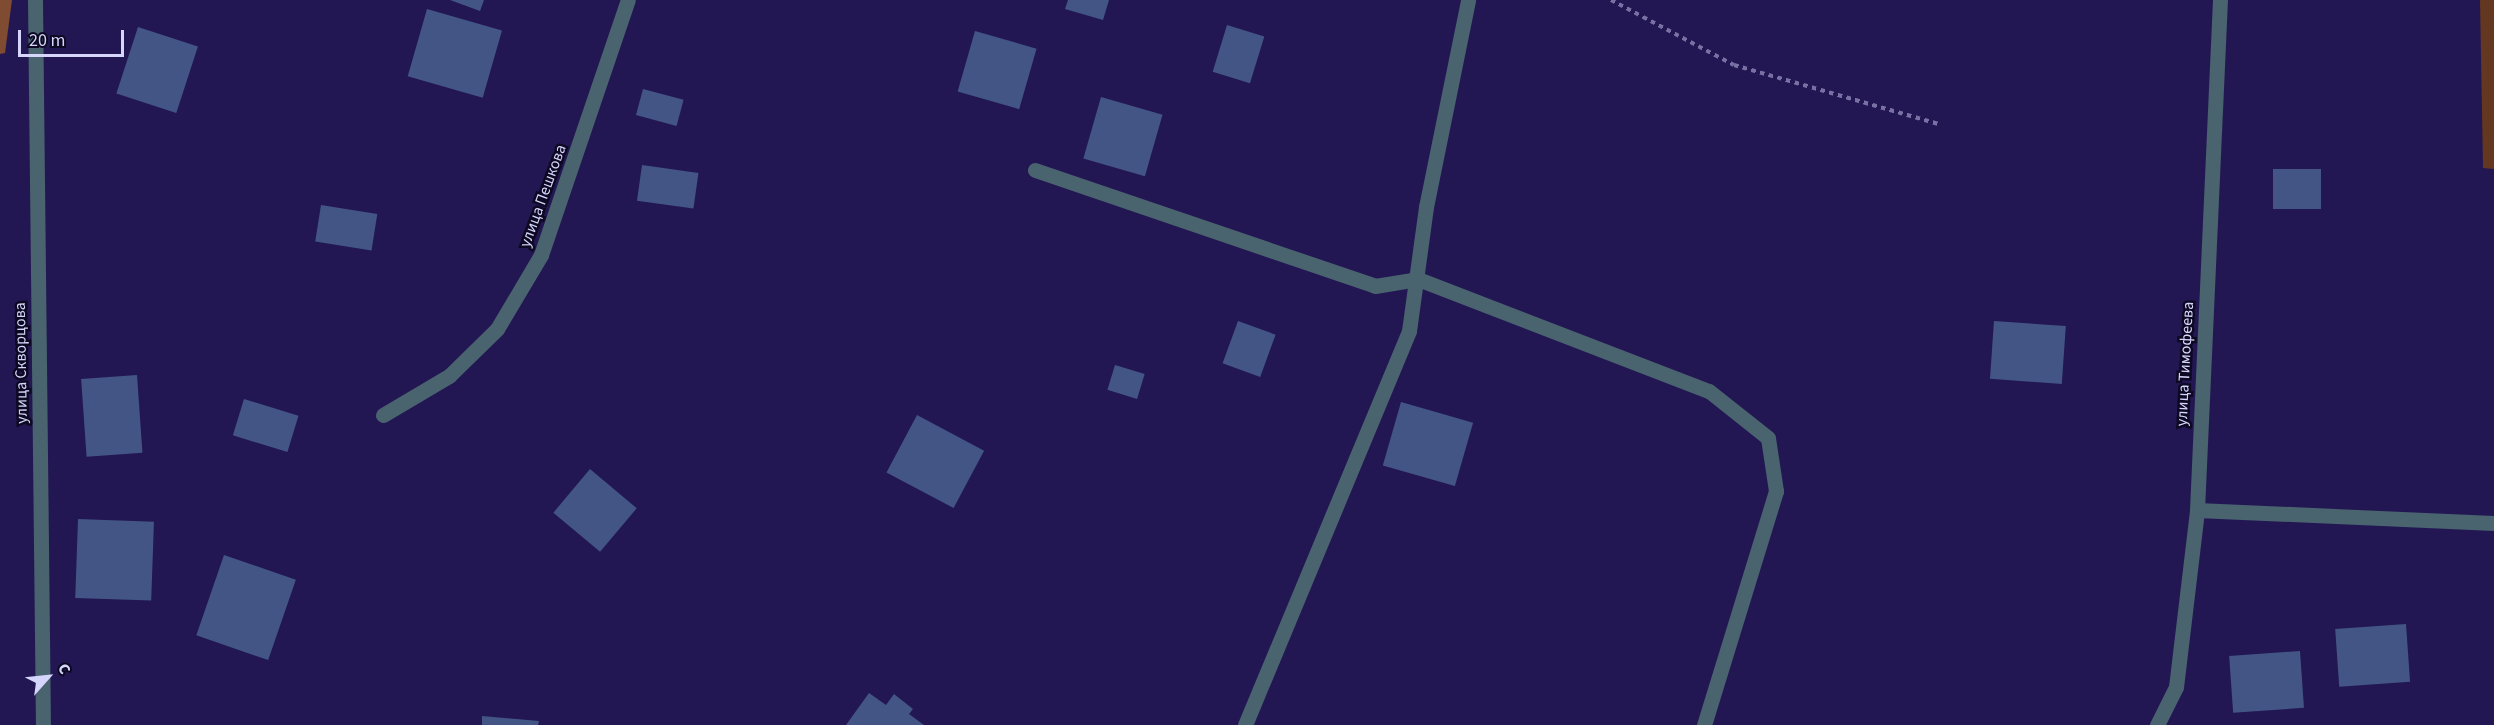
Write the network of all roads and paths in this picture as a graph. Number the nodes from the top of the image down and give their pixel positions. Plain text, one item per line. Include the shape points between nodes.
1 (35, 0) edge
2 (628, 0) edge
3 (1468, 0) edge
4 (1611, 0) edge
5 (2220, 0) edge
6 (1938, 124) dead end
7 (1035, 170) dead end
8 (1418, 279) junction
9 (383, 415) dead end
10 (2197, 510) junction
11 (2494, 523) edge
12 (43, 725) edge
13 (1245, 725) edge
14 (1704, 725) edge
15 (2157, 725) edge

1 - 12 street, улица Скворцова
2 - 9 street, улица Пешкова via 541,255 497,329 449,376
3 - 8 street via 1426,207
4 - 6 path via 1734,65
5 - 10 street, улица Тимофеева
7 - 8 street via 1375,286
8 - 13 street via 1408,332
8 - 14 street via 1709,391 1768,438 1776,491
10 - 11 street
10 - 15 street, улица Тимофеева via 2176,687

